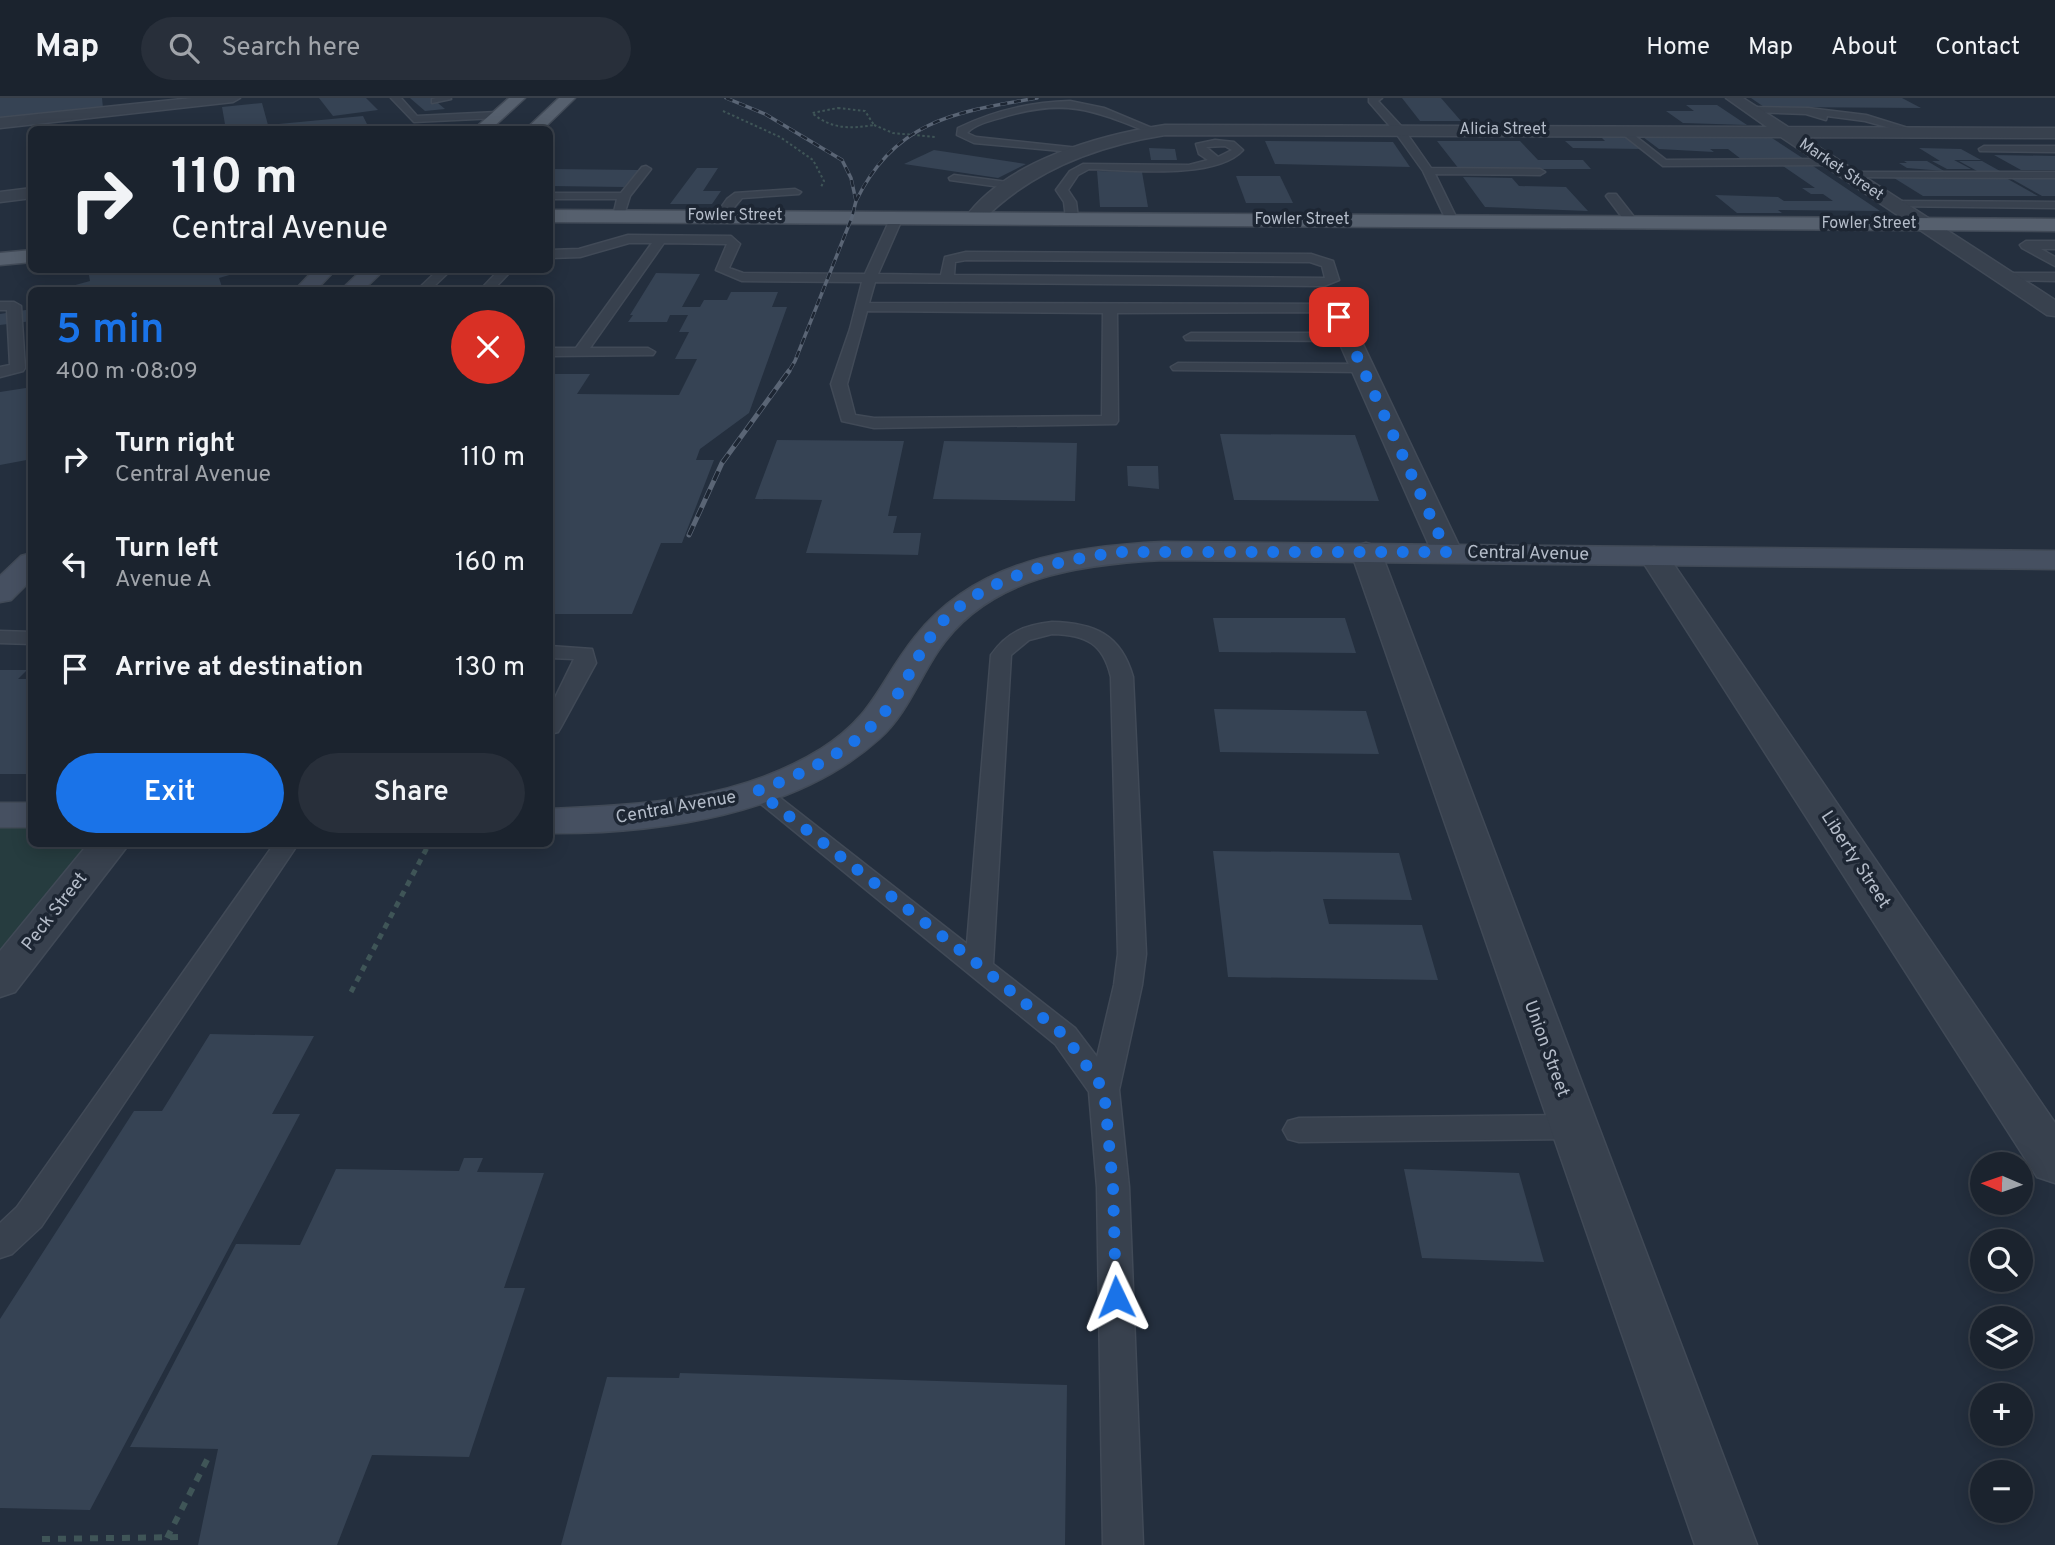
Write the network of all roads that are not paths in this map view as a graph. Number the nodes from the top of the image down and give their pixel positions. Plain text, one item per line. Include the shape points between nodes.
1 (233, 98) edge
2 (518, 98) edge
3 (568, 98) edge
4 (1377, 98) edge
5 (1733, 98) edge
6 (444, 102) edge
7 (400, 103) edge
8 (416, 103) edge
9 (1752, 110) junction
10 (1808, 111) junction
11 (497, 115) junction
12 (463, 116) junction
13 (0, 123) edge
14 (415, 124) edge
15 (485, 126) edge
16 (536, 126) edge
17 (1399, 130) junction
18 (1154, 131) junction
19 (1625, 131) junction
20 (1785, 132) junction
21 (1852, 133) junction
22 (1919, 133) junction
23 (2052, 134) edge
24 (1984, 149) dead end
25 (2055, 149) edge
26 (1079, 150) junction
27 (1214, 159) dead end
28 (1057, 161) junction
29 (1827, 162) junction
30 (1087, 166) junction
31 (646, 169) dead end
32 (1427, 171) junction
33 (1540, 172) dead end
34 (1846, 175) junction
35 (2055, 176) edge
36 (954, 178) dead end
37 (1015, 186) junction
38 (795, 192) dead end
39 (28, 193) edge
40 (553, 196) edge
41 (624, 196) junction
42 (1612, 196) dead end
43 (0, 197) edge
44 (1892, 204) junction
45 (2055, 205) edge
46 (553, 216) edge
47 (620, 216) junction
48 (721, 216) junction
49 (897, 217) junction
50 (974, 218) junction
51 (1072, 218) junction
52 (1452, 221) junction
53 (1632, 222) junction
54 (1924, 224) junction
55 (2055, 225) edge
56 (661, 239) junction
57 (2055, 245) edge
58 (553, 254) edge
59 (28, 256) edge
60 (0, 260) edge
61 (2055, 262) edge
62 (308, 273) edge
63 (322, 273) edge
64 (371, 273) edge
65 (442, 273) edge
66 (503, 273) edge
67 (2002, 277) junction
68 (2055, 277) edge
69 (869, 279) junction
70 (947, 279) junction
71 (294, 287) edge
72 (308, 287) edge
73 (354, 287) edge
74 (426, 287) edge
75 (489, 287) edge
76 (0, 306) edge
77 (862, 307) junction
78 (1110, 309) junction
79 (2055, 310) edge
80 (1344, 327) junction
81 (1191, 337) dead end
82 (553, 352) edge
83 (580, 352) junction
84 (648, 352) dead end
85 (1178, 367) dead end
86 (1362, 368) junction
87 (0, 372) edge
88 (1366, 552) junction
89 (1447, 552) junction
90 (1654, 556) junction
91 (2055, 561) edge
92 (28, 566) edge
93 (2, 591) edge
94 (0, 637) edge
95 (28, 638) edge
96 (553, 652) edge
97 (553, 722) edge
98 (757, 791) junction
99 (0, 814) edge
100 (28, 815) edge
101 (553, 821) edge
102 (107, 847) edge
103 (284, 847) edge
104 (979, 965) junction
105 (0, 981) edge
106 (1104, 1090) junction
107 (1574, 1127) junction
108 (1299, 1130) dead end
109 (2055, 1163) edge
110 (0, 1244) edge
111 (1123, 1545) edge
112 (1726, 1545) edge

1 - 13 street
2 - 11 main road
3 - 16 main road
4 - 17 lane via 1372,100
5 - 9 street, Market Street
6 - 12 lane
7 - 8 lane
7 - 14 lane
9 - 10 lane
9 - 20 street, Market Street
10 - 21 lane
10 - 22 lane via 1866,118
11 - 12 lane
11 - 15 main road
12 - 14 lane
17 - 18 street, Alicia Street
17 - 19 street, Alicia Street
17 - 32 lane
18 - 26 street, Alicia Street
18 - 26 lane via 1101,110 1068,103 976,122 962,130 962,135 974,140
19 - 20 street, Alicia Street
19 - 29 lane via 1662,163
20 - 21 street, Alicia Street
20 - 29 street, Market Street
21 - 22 street, Alicia Street
22 - 23 street, Alicia Street
24 - 25 lane
26 - 28 street, Alicia Street
27 - 30 lane via 1202,167 1184,169
28 - 30 lane
28 - 37 street, Alicia Street
29 - 34 street, Market Street
30 - 51 lane via 1074,173 1062,190
31 - 41 lane
32 - 33 lane
32 - 52 lane
34 - 35 lane
34 - 44 street, Market Street
36 - 37 lane
37 - 50 street, Alicia Street
38 - 48 lane via 739,195
39 - 43 street
40 - 41 lane
41 - 47 lane
42 - 53 lane
44 - 45 lane
44 - 54 street, Market Street
46 - 47 main road, Fowler Street
47 - 48 main road, Fowler Street
48 - 49 main road, Fowler Street
49 - 50 main road, Fowler Street
49 - 69 lane
50 - 51 main road, Fowler Street
51 - 52 main road, Fowler Street
52 - 53 main road, Fowler Street
53 - 54 main road, Fowler Street
54 - 55 main road, Fowler Street
54 - 67 street, Market Street
56 - 58 lane via 628,239 580,253
56 - 69 lane via 731,240 734,244 722,270 742,277
56 - 83 lane
57 - 61 lane via 2026,245
59 - 60 main road
62 - 71 street
63 - 72 street
64 - 73 street
65 - 74 lane
66 - 75 lane
67 - 68 lane
67 - 79 street, Market Street
69 - 70 lane
69 - 77 lane
70 - 70 lane via 1324,282 1333,276 1328,264 1311,258 966,256 949,260
76 - 87 lane via 14,306 18,368
77 - 78 lane
77 - 78 lane via 839,384 848,418 874,423 1110,421
78 - 80 lane via 1334,308
80 - 81 lane
80 - 86 street
82 - 83 lane
83 - 84 lane
85 - 86 lane
86 - 89 street
88 - 89 street, Central Avenue
88 - 98 street, Central Avenue via 1120,552 1034,569 968,599 945,619 867,732 828,759
88 - 107 street, Union Street
89 - 90 street, Central Avenue
90 - 91 street, Central Avenue
90 - 109 street, Liberty Street
92 - 93 street
94 - 95 lane
96 - 97 lane via 585,653 585,663
98 - 101 street, Central Avenue via 648,815
98 - 104 lane
99 - 100 street
102 - 105 street, Peck Street
103 - 110 lane via 30,1217
104 - 106 lane via 1065,1036
104 - 106 lane via 1001,655 1006,644 1033,630 1075,630 1096,636 1118,659 1122,677 1132,954
106 - 111 lane via 1113,1187
107 - 108 lane
107 - 112 street, Union Street

